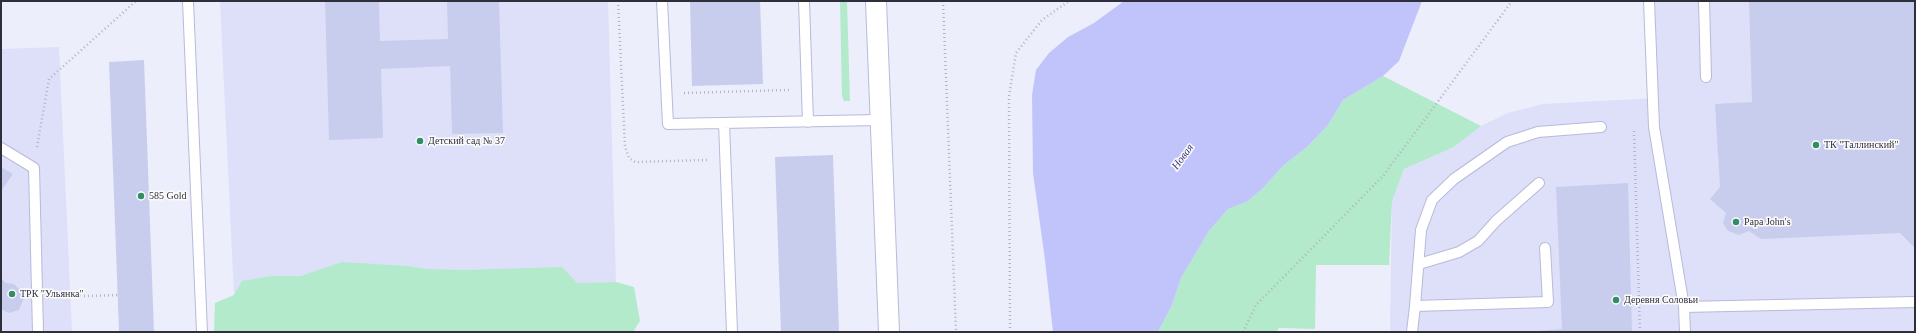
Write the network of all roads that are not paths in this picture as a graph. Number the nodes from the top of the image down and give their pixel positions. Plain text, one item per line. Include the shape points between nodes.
1 (188, 1) edge
2 (662, 1) edge
3 (804, 1) edge
4 (876, 1) edge
5 (1649, 1) edge
6 (1704, 1) edge
7 (1706, 77) dead end
8 (880, 120) junction
9 (808, 122) junction
10 (724, 123) junction
11 (1601, 127) dead end
12 (1, 148) edge
13 (1539, 183) dead end
14 (1545, 248) dead end
15 (1419, 264) junction
16 (1915, 302) edge
17 (1415, 306) junction
18 (1684, 307) junction
19 (38, 332) edge
20 (202, 332) edge
21 (732, 332) edge
22 (889, 332) edge
23 (1412, 332) edge
24 (1685, 332) edge

1 - 20 lane
2 - 10 lane via 668,124
3 - 9 lane
4 - 8 street
5 - 18 lane via 1654,127
6 - 7 lane
8 - 9 lane
8 - 22 street
9 - 10 lane
10 - 21 lane
11 - 15 lane via 1538,132 1507,142 1454,179 1432,200 1421,230
12 - 19 lane via 34,168
13 - 15 lane via 1496,221 1478,241 1459,252
14 - 17 lane via 1548,302
15 - 17 lane
16 - 18 lane
17 - 23 lane
18 - 24 lane

